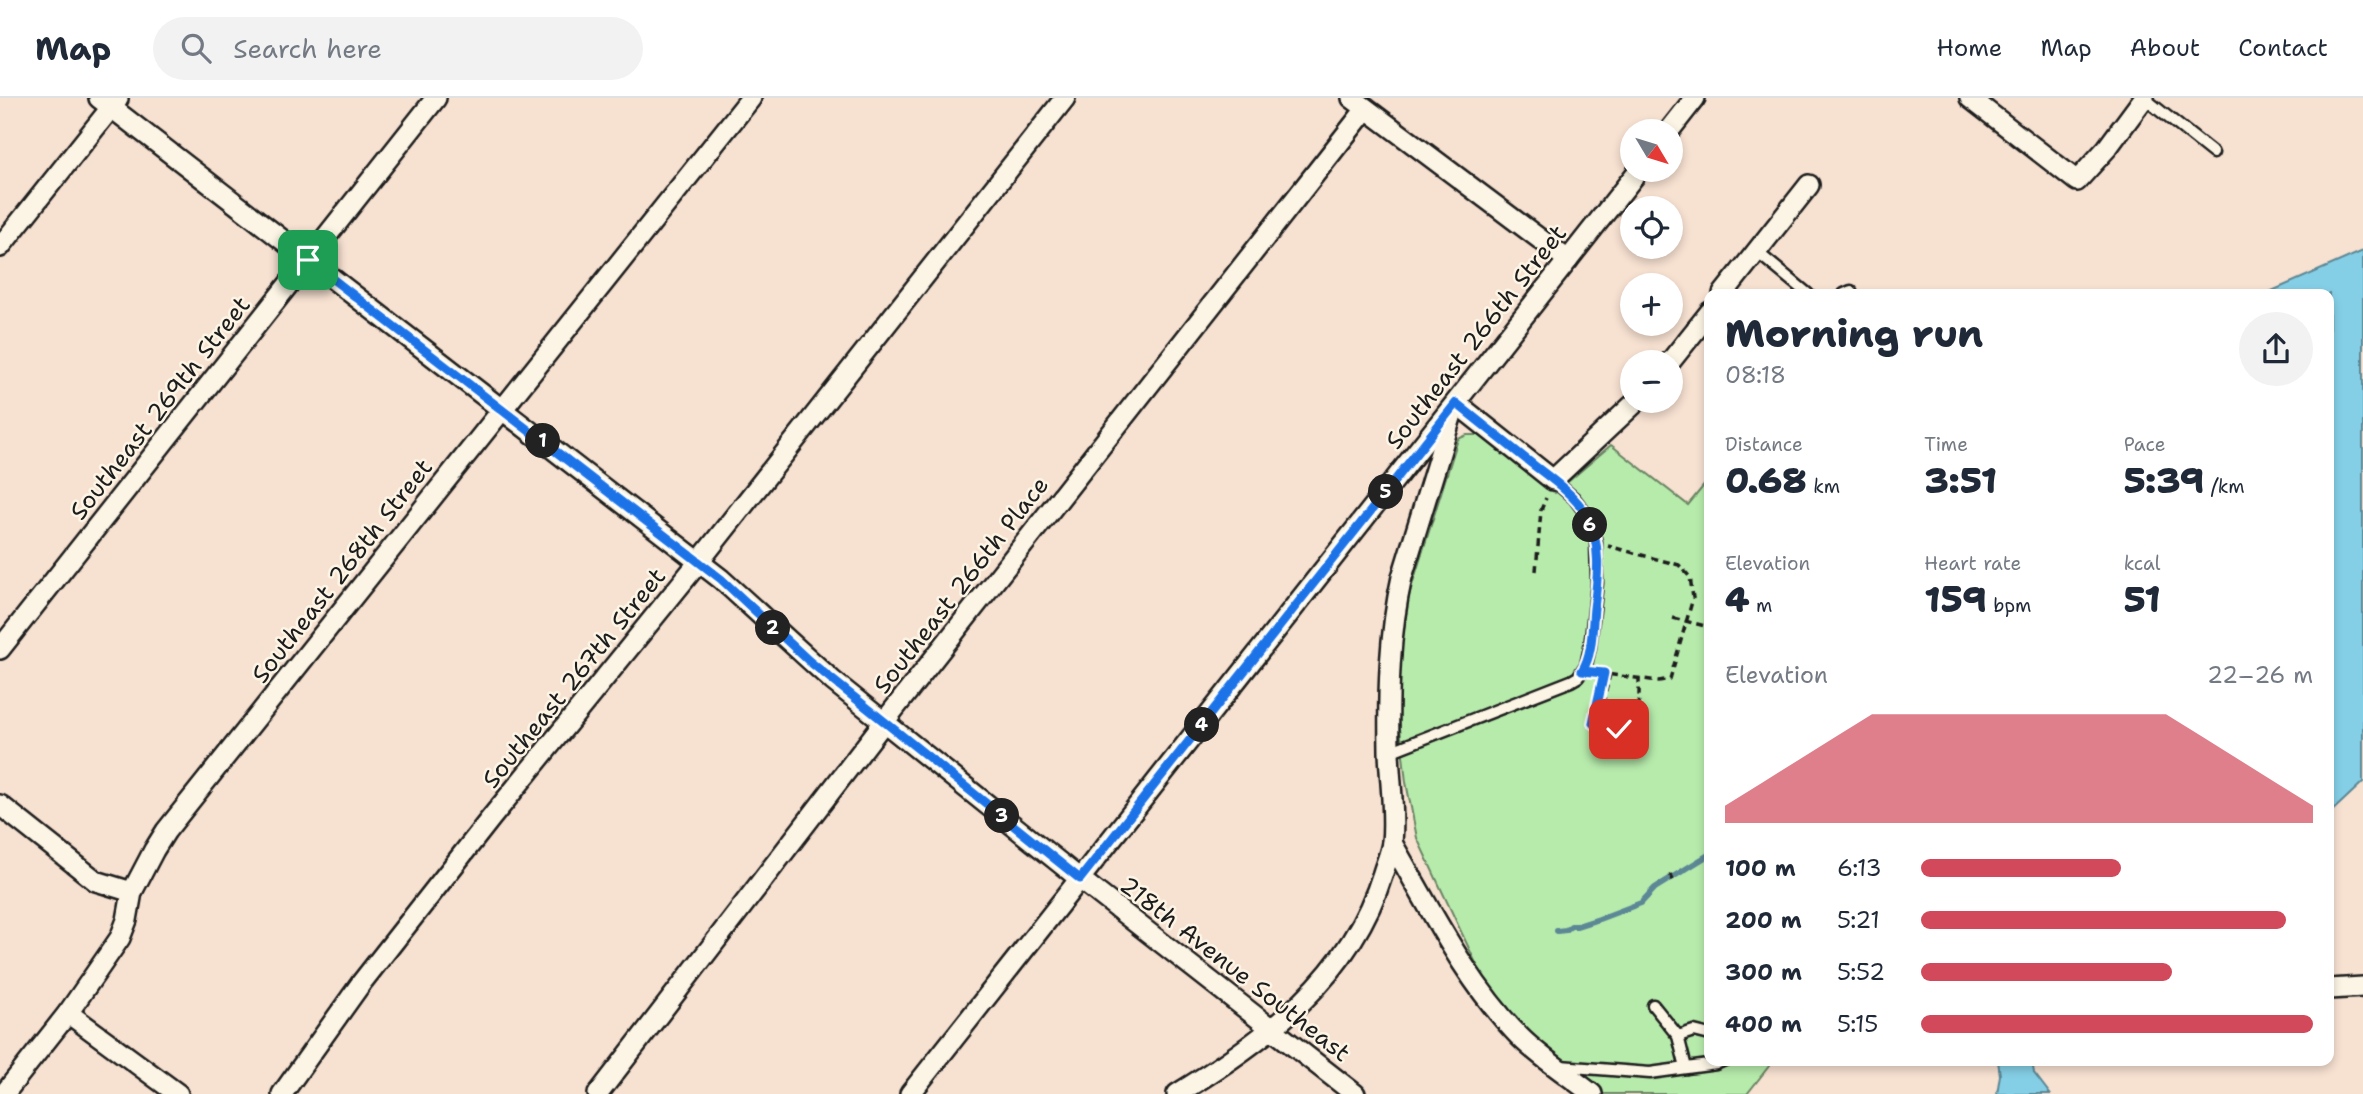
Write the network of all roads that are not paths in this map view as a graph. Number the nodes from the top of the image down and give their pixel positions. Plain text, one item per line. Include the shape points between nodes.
1 (436, 98) edge
2 (751, 98) edge
3 (1065, 98) edge
4 (1695, 98) edge
5 (1970, 98) edge
6 (2144, 98) edge
7 (110, 101) edge
8 (1359, 104) edge
9 (1678, 119) edge
10 (2213, 153) dead end
11 (1630, 182) edge
12 (1809, 185) dead end
13 (0, 247) edge
14 (1757, 252) junction
15 (308, 260) junction
16 (1568, 260) junction
17 (1727, 289) edge
18 (1802, 289) edge
19 (1704, 320) edge
20 (1680, 350) edge
21 (1456, 403) junction
22 (502, 409) junction
23 (1624, 413) edge
24 (1553, 480) junction
25 (698, 563) junction
26 (0, 649) edge
27 (884, 722) junction
28 (1389, 752) junction
29 (0, 805) edge
30 (1392, 843) junction
31 (1080, 879) junction
32 (132, 892) junction
33 (2363, 987) edge
34 (2334, 989) edge
35 (1653, 1004) dead end
36 (68, 1013) junction
37 (1271, 1028) junction
38 (1704, 1032) edge
39 (1678, 1036) junction
40 (1704, 1064) edge
41 (1556, 1066) junction
42 (1686, 1068) junction
43 (4, 1094) edge
44 (178, 1094) edge
45 (282, 1094) edge
46 (598, 1094) edge
47 (910, 1094) edge
48 (1177, 1094) edge
49 (1355, 1094) edge
50 (1592, 1094) edge

1 - 15 street, Southeast 269th Street
2 - 22 street, Southeast 268th Street
3 - 25 street, Southeast 267th Street
4 - 9 street
5 - 6 street via 2077,181
6 - 10 lane
7 - 13 street
7 - 15 street, 218th Avenue Southeast
8 - 16 street
8 - 27 street, Southeast 266th Place
11 - 16 street, Southeast 266th Street
12 - 14 street
14 - 17 street
14 - 18 lane
15 - 22 street, 218th Avenue Southeast
15 - 26 street, Southeast 269th Street
16 - 21 street, Southeast 266th Street
19 - 20 street
21 - 24 street
21 - 28 street via 1396,602
21 - 31 street, Southeast 266th Street
22 - 25 street, 218th Avenue Southeast
22 - 32 street, Southeast 268th Street via 166,831
23 - 24 street
24 - 28 lane via 1586,514 1596,543 1597,583 1590,647 1582,671 1571,681
25 - 27 street, 218th Avenue Southeast
25 - 45 street, Southeast 267th Street via 371,971
27 - 31 street, 218th Avenue Southeast
27 - 46 street, Southeast 266th Place
28 - 30 street
29 - 32 street via 96,881
30 - 37 street via 1365,920 1342,958
30 - 41 street via 1452,948 1484,992 1520,1037
31 - 37 street, 218th Avenue Southeast
31 - 47 street, Southeast 266th Street
32 - 36 street, Southeast 268th Street via 120,939
33 - 34 street
35 - 39 lane
36 - 43 street, Southeast 268th Street
36 - 44 street
37 - 48 street
37 - 49 street, 218th Avenue Southeast
38 - 39 lane
39 - 42 lane
40 - 42 lane
41 - 42 lane via 1650,1073
41 - 50 street

